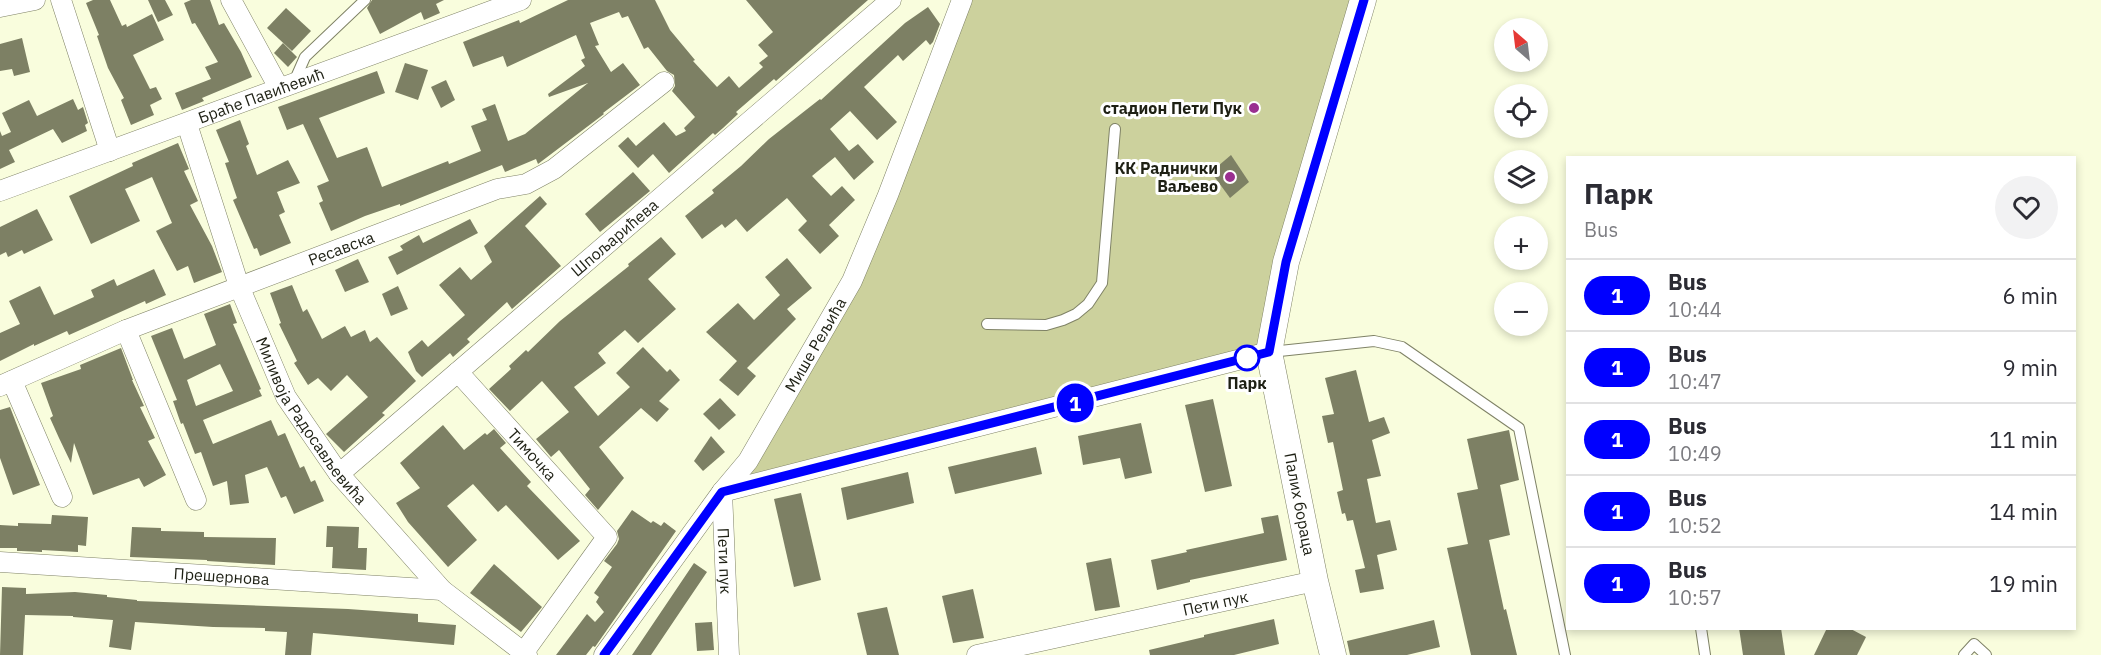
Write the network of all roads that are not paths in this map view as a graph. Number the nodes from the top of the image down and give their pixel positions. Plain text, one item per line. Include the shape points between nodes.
1 (35, 0) edge
2 (61, 0) edge
3 (231, 0) edge
4 (365, 0) edge
5 (521, 0) edge
6 (891, 0) edge
7 (962, 0) edge
8 (1364, 0) edge
9 (0, 7) edge
10 (664, 82) dead end
11 (287, 85) junction
12 (188, 124) junction
13 (1115, 129) dead end
14 (110, 151) junction
15 (0, 192) edge
16 (239, 286) junction
17 (987, 324) dead end
18 (126, 330) junction
19 (1269, 352) junction
20 (458, 372) junction
21 (6, 384) edge
22 (339, 474) junction
23 (722, 492) junction
24 (62, 497) dead end
25 (196, 500) dead end
26 (0, 562) edge
27 (1315, 580) junction
28 (442, 590) junction
29 (1701, 630) edge
30 (526, 654) edge
31 (604, 655) edge
32 (729, 655) edge
33 (977, 655) edge
34 (1334, 655) edge
35 (1565, 655) edge
36 (1705, 655) edge
37 (1964, 655) edge
38 (1986, 655) edge

1 - 9 street
2 - 14 street
3 - 11 street
4 - 11 lane via 305,57
5 - 11 street, Браће Павићевић
6 - 20 street, Шпољарићева
7 - 23 street, Мише Рељића via 852,281 748,461
8 - 19 street via 1286,262
10 - 16 street, Ресавска via 554,169 526,184 498,189
11 - 12 street, Браће Павићевић
12 - 14 street, Браће Павићевић
12 - 16 street, Миливоја Радосављевића
13 - 17 lane via 1102,283 1088,304 1063,320 1046,325
14 - 15 street, Браће Павићевић
16 - 18 street, Ресавска
16 - 22 street, Миливоја Радосављевића via 286,397
18 - 21 street, Ресавска
18 - 25 street
19 - 23 street
19 - 27 street, Палих бораца
19 - 35 lane via 1374,341 1402,347 1519,428
20 - 22 street, Шпољарићева
20 - 30 street, Тимочка via 607,537
21 - 24 street
22 - 28 street, Миливоја Радосављевића
23 - 31 street, Мише Рељића
23 - 32 street, Пети пук
26 - 28 street, Прешернова
27 - 33 street, Пети пук
27 - 34 street, Палих бораца
28 - 30 street, Миливоја Радосављевића
29 - 36 lane
37 - 38 lane via 1974,644

